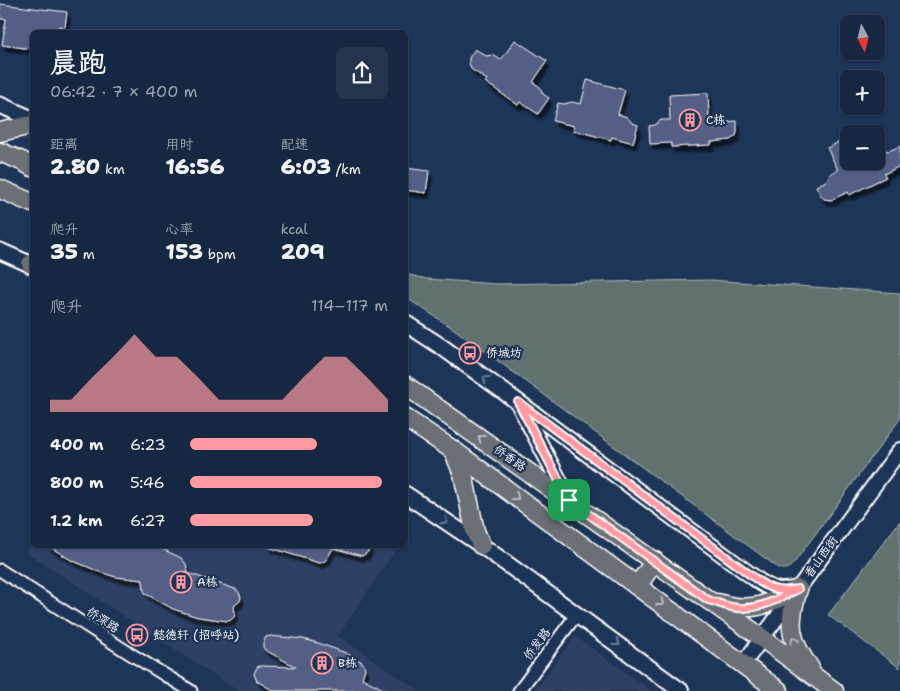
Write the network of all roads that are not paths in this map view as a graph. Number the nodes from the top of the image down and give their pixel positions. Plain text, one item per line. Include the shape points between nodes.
1 (0, 105) edge
2 (30, 118) edge
3 (30, 125) edge
4 (0, 132) edge
5 (0, 152) edge
6 (30, 166) edge
7 (0, 189) edge
8 (30, 202) edge
9 (0, 251) edge
10 (30, 263) edge
11 (408, 325) edge
12 (408, 387) edge
13 (518, 402) junction
14 (408, 420) edge
15 (453, 450) junction
16 (900, 450) edge
17 (408, 496) edge
18 (569, 500) junction
19 (482, 545) junction
20 (654, 561) junction
21 (0, 570) edge
22 (637, 586) junction
23 (798, 589) junction
24 (708, 600) junction
25 (577, 614) junction
26 (762, 638) junction
27 (743, 664) junction
28 (827, 686) edge
29 (191, 691) edge
30 (519, 691) edge
31 (681, 691) edge
32 (780, 691) edge

1 - 2 main road
3 - 4 main road
5 - 6 main road
7 - 8 main road
9 - 10 main road
13 -> 11 main road
18 -> 12 main road, 侨香路
13 - 18 main road
13 - 23 main road via 760,582 779,591
14 - 15 main road
15 - 19 main road via 463,474 475,531
15 -> 22 main road
16 - 23 street, 香山西街
17 -> 19 main road
18 - 20 main road, 侨香路
19 - 25 main road
20 - 22 main road
20 - 24 main road, 侨香路
21 - 29 street, 侨深路
22 -> 27 main road
23 - 24 main road via 751,608 729,607
23 - 26 street, 香山西街
28 -> 23 main road via 797,649 791,629 792,607
24 - 26 main road, 侨香路
25 - 30 street, 侨发路
25 -> 31 main road
26 - 27 street, 香山西街
26 - 28 main road, 侨香路
27 - 32 main road

